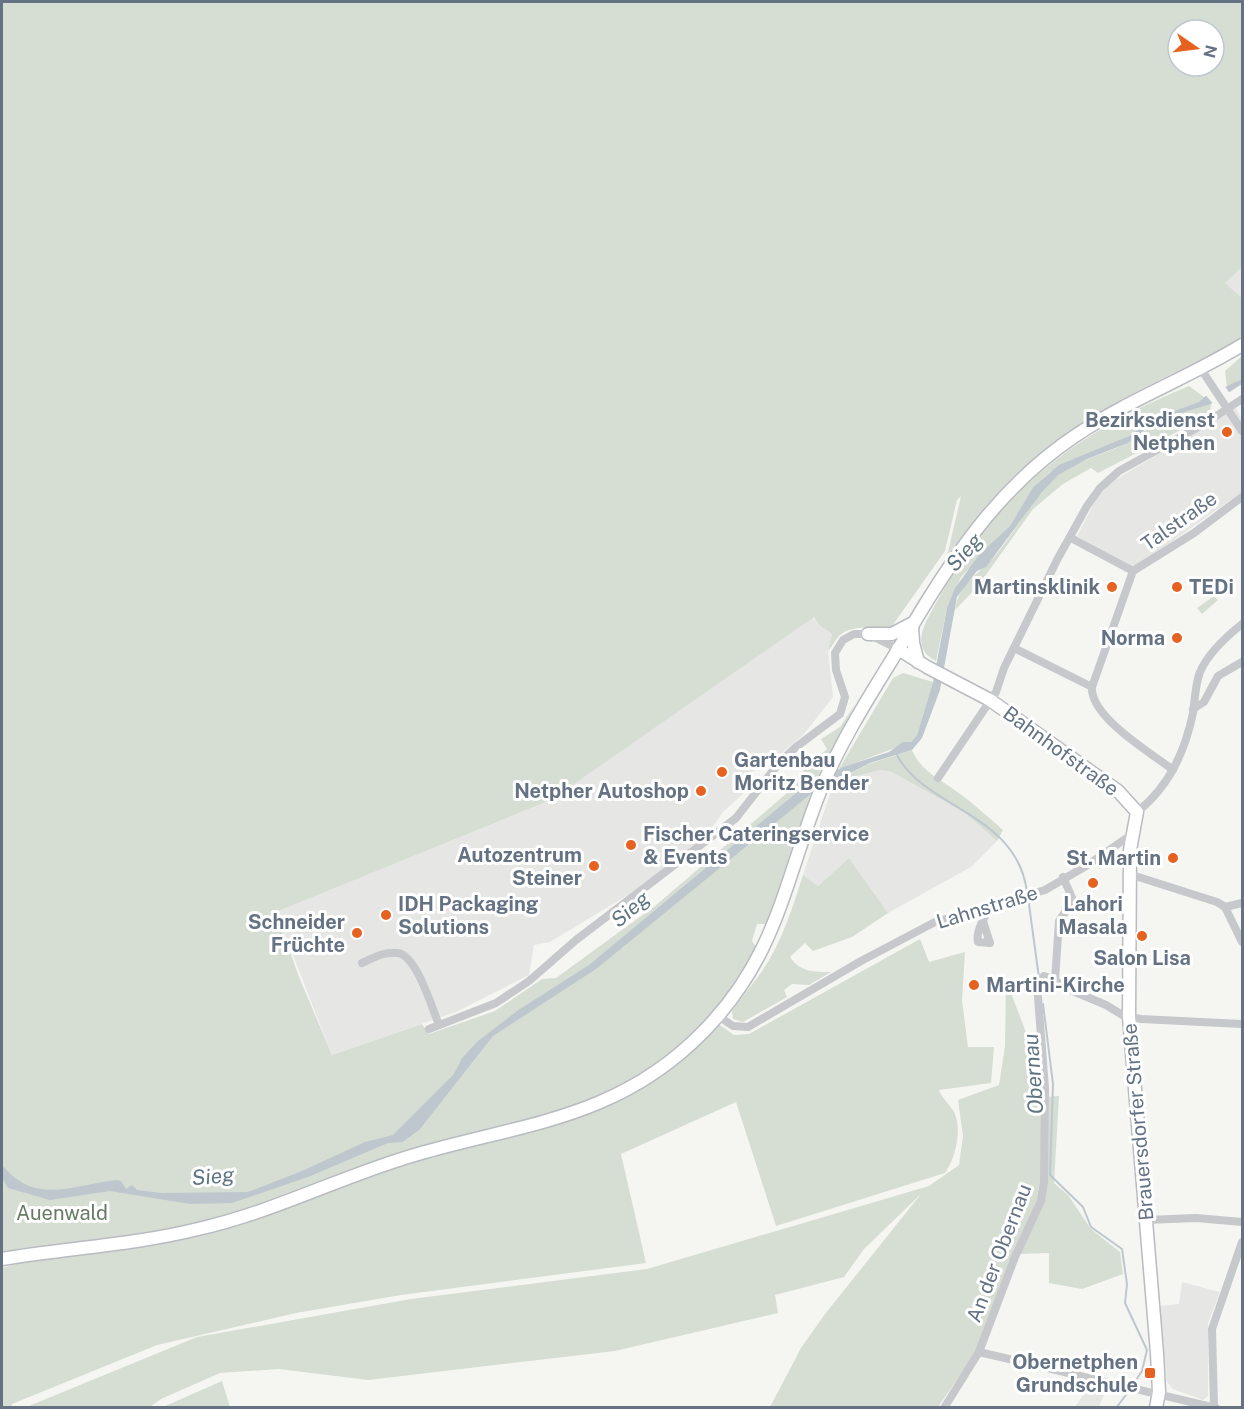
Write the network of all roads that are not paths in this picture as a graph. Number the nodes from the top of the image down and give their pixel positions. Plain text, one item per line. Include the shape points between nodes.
1 (1242, 345) edge
2 (1201, 369) junction
3 (1242, 399) edge
4 (1225, 405) junction
5 (1242, 431) edge
6 (1242, 497) edge
7 (1071, 538) junction
8 (1133, 571) junction
9 (912, 624) junction
10 (1242, 624) edge
11 (868, 634) junction
12 (1014, 648) junction
13 (898, 649) junction
14 (1242, 662) edge
15 (923, 665) junction
16 (1092, 687) junction
17 (990, 700) junction
18 (1193, 710) junction
19 (1173, 770) junction
20 (938, 778) dead end
21 (1137, 812) junction
22 (1131, 835) junction
23 (1129, 873) junction
24 (1063, 877) junction
25 (1242, 903) edge
26 (992, 904) junction
27 (1225, 907) junction
28 (983, 921) dead end
29 (1242, 942) edge
30 (362, 963) dead end
31 (1055, 980) junction
32 (718, 1016) junction
33 (1129, 1017) junction
34 (1242, 1024) edge
35 (439, 1025) junction
36 (429, 1029) dead end
37 (1146, 1220) junction
38 (1242, 1222) edge
39 (1242, 1242) edge
40 (2, 1259) edge
41 (979, 1352) junction
42 (1159, 1392) junction
43 (944, 1407) edge
44 (1156, 1407) edge
45 (1215, 1407) edge

1 - 2 main road
2 - 4 street
2 - 9 main road via 1101,419 1030,470 969,536
3 - 4 street, Bahnhofstraße
4 - 5 street
4 - 7 street, Bahnhofstraße via 1204,424 1119,471 1087,506
6 - 8 street, Talstraße
7 - 8 street, Talstraße
7 - 12 street, Bahnhofstraße
8 - 16 street, Talstraße
9 - 11 main road via 892,634
9 - 13 main road
9 - 15 main road via 913,643
10 - 18 street via 1205,663
11 - 13 street
11 - 35 street via 854,634 843,640 835,653 845,697 840,714 779,763 736,818 576,940 529,981 495,1003
12 - 16 street
12 - 17 street, Bahnhofstraße
13 - 15 main road
13 - 32 main road via 839,751 810,820 771,933 736,994
14 - 18 street via 1218,676 1204,702
15 - 17 main road
16 - 19 street via 1095,705 1107,718
17 - 20 street
17 - 21 main road, Bahnhofstraße via 1118,791
18 - 19 street via 1186,742
19 - 21 street
21 - 22 main road
22 - 23 main road, Brauersdorfer Straße
22 - 24 street, Lahnstraße
23 - 27 street
23 - 33 main road, Brauersdorfer Straße
24 - 26 street, Lahnstraße via 1033,894
24 - 31 street via 1073,900 1059,921
25 - 27 street
26 - 28 street
26 - 32 street, Lahnstraße via 935,922 748,1026 734,1026
27 - 29 street
30 - 35 street via 385,953 400,953 413,963
31 - 33 street, An der Obernau
31 - 41 street, An der Obernau via 1040,980 1045,1088 1041,1202 1015,1257
32 - 40 main road via 687,1048 655,1072 581,1112 415,1155 198,1230
33 - 34 street
33 - 37 main road, Brauersdorfer Straße
35 - 36 street
37 - 38 street via 1196,1218
37 - 42 main road, Brauersdorfer Straße
39 - 45 street via 1212,1329
41 - 42 street, An der Obernau
41 - 43 street, An der Obernau
42 - 44 main road, Brauersdorfer Straße
42 - 45 street, An der Obernau

